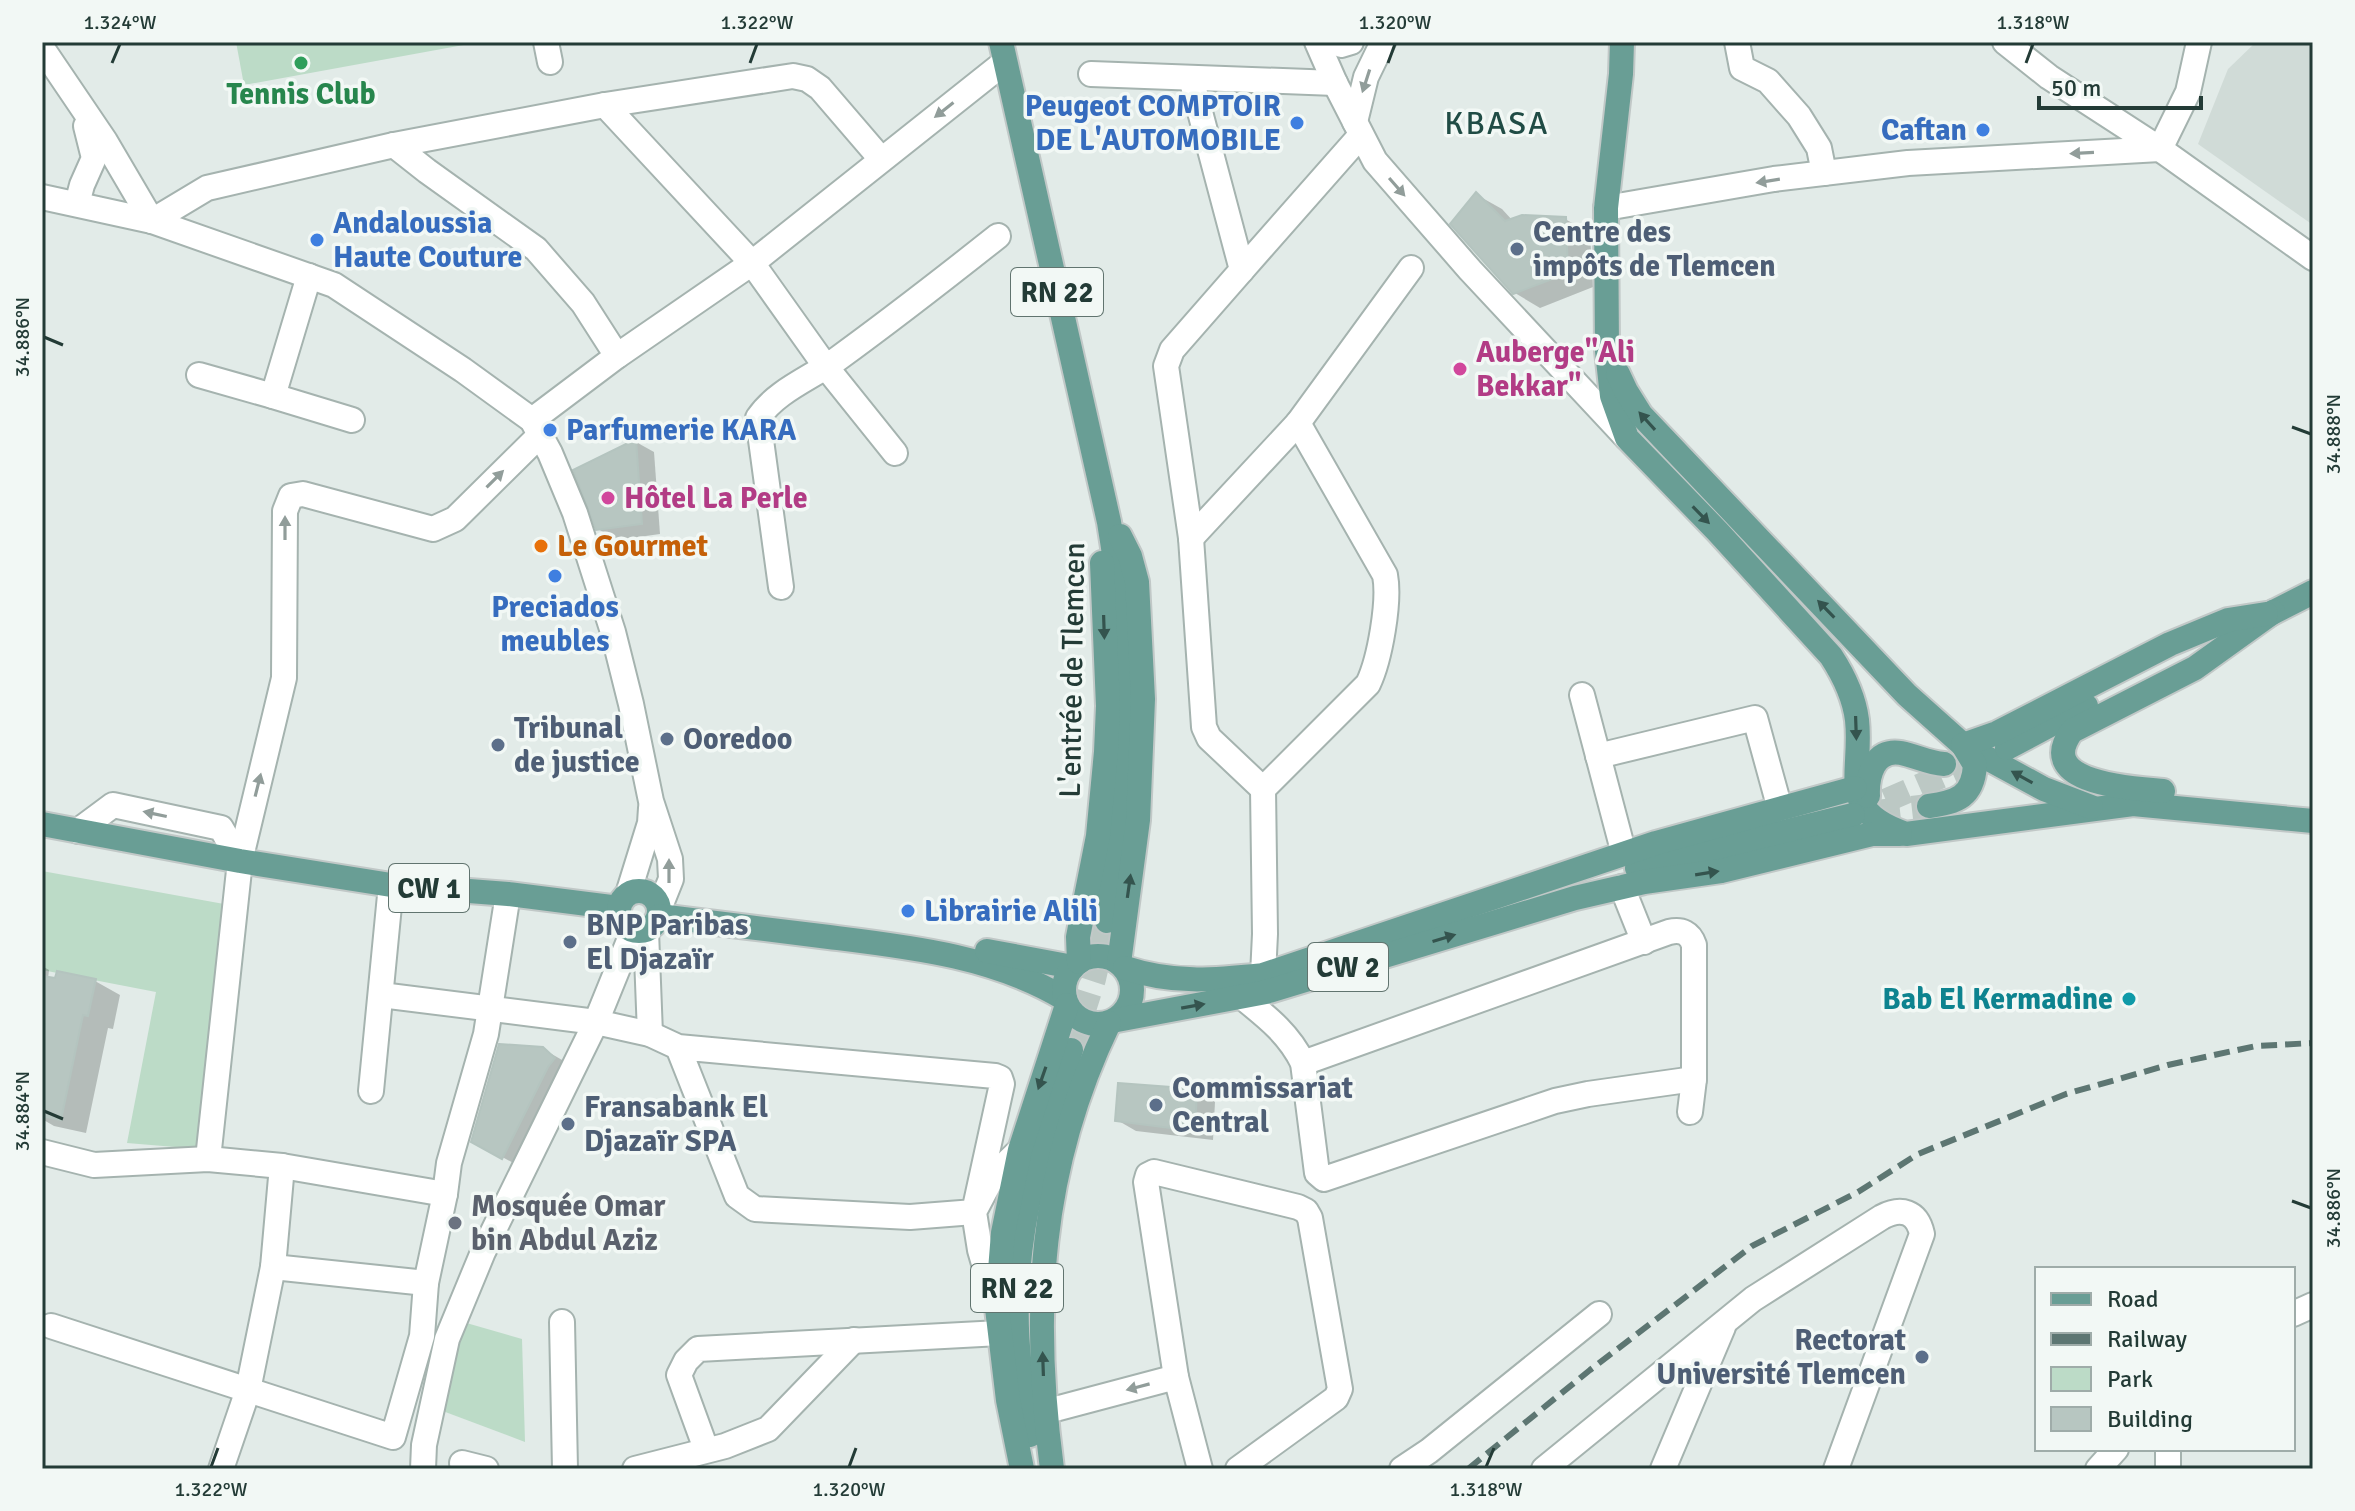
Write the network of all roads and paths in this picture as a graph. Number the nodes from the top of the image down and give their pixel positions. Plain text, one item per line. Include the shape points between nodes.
1 (1317, 42) edge
2 (1337, 42) edge
3 (1351, 42) edge
4 (1383, 42) edge
5 (1622, 42) edge
6 (1737, 42) edge
7 (2005, 42) edge
8 (2199, 42) edge
9 (42, 48) edge
10 (1003, 52) edge
11 (1091, 74) dead end
12 (1191, 78) junction
13 (61, 79) junction
14 (1335, 83) junction
15 (605, 105) junction
16 (1358, 128) junction
17 (394, 145) junction
18 (2160, 149) junction
19 (881, 159) junction
20 (1824, 173) junction
21 (42, 197) edge
22 (77, 204) junction
23 (1606, 208) junction
24 (152, 221) junction
25 (998, 236) dead end
26 (2313, 258) edge
27 (752, 263) junction
28 (1411, 268) dead end
29 (1242, 270) junction
30 (309, 276) junction
31 (1607, 351) junction
32 (617, 356) junction
33 (826, 367) junction
34 (199, 375) dead end
35 (273, 396) junction
36 (352, 420) dead end
37 (1298, 423) junction
38 (535, 428) junction
39 (1627, 438) junction
40 (895, 453) dead end
41 (1109, 522) junction
42 (1191, 538) junction
43 (781, 587) dead end
44 (2313, 592) edge
45 (2273, 612) junction
46 (1582, 695) dead end
47 (1963, 745) junction
48 (2007, 748) tunnel mouth
49 (1598, 756) junction
50 (1944, 764) dead end
51 (1855, 788) junction
52 (1263, 789) junction
53 (651, 801) junction
54 (1929, 806) tunnel mouth
55 (2093, 808) junction
56 (1780, 809) junction
57 (1861, 814) junction
58 (2313, 814) edge
59 (2313, 821) edge
60 (42, 824) edge
61 (1906, 834) junction
62 (240, 861) junction
63 (1632, 861) junction
64 (391, 885) junction
65 (1622, 887) junction
66 (508, 894) junction
67 (1575, 898) junction
68 (623, 901) junction
69 (1107, 921) tunnel mouth
70 (649, 922) junction
71 (1644, 942) junction
72 (908, 947) junction
73 (1076, 964) junction
74 (1122, 966) junction
75 (1271, 981) junction
76 (381, 995) junction
77 (1242, 997) junction
78 (1066, 1002) junction
79 (489, 1009) junction
80 (1113, 1021) junction
81 (596, 1022) junction
82 (650, 1034) junction
83 (678, 1047) junction
84 (1071, 1050) tunnel mouth
85 (1303, 1063) junction
86 (1694, 1079) junction
87 (371, 1091) dead end
88 (1690, 1112) dead end
89 (1020, 1150) junction
90 (42, 1152) edge
91 (208, 1159) junction
92 (282, 1166) junction
93 (445, 1194) junction
94 (974, 1212) junction
95 (273, 1267) junction
96 (426, 1283) junction
97 (997, 1308) junction
98 (1599, 1314) dead end
99 (1726, 1321) junction
100 (562, 1322) dead end
101 (51, 1326) dead end
102 (1000, 1333) junction
103 (854, 1340) junction
104 (1176, 1377) junction
105 (248, 1390) junction
106 (1044, 1412) junction
107 (706, 1449) junction
108 (2114, 1451) edge
109 (1554, 1467) edge
110 (221, 1469) edge
111 (423, 1469) edge
112 (565, 1469) edge
113 (635, 1469) edge
114 (1022, 1469) edge
115 (1036, 1469) edge
116 (1052, 1469) edge
117 (1200, 1469) edge
118 (1238, 1469) edge
119 (1402, 1469) edge
120 (1663, 1469) edge
121 (1836, 1469) edge
122 (2098, 1469) edge

1 - 14 street
2 - 3 street
4 -> 16 street via 1366,77
5 - 23 main road
6 - 20 street via 1742,68 1768,81 1799,116 1819,148
7 - 18 street
8 - 18 street via 2188,92
9 - 13 street
10 -> 19 street
10 - 41 main road, L'entrée de Tlemcen / RN 22
11 - 12 street
12 - 14 street
12 - 29 street
13 - 22 street via 89,133 94,158
13 - 24 street
14 - 16 street
15 - 17 street
15 - 19 street via 793,76 820,88
15 - 27 street
16 - 29 street
16 -> 39 street via 1375,161
17 - 24 street via 207,188
17 - 32 street via 536,249 583,303
18 -> 20 street
18 - 26 street
19 - 27 street
20 -> 23 street
21 - 22 street
22 - 24 street
23 - 31 main road
24 - 30 street
25 - 33 street
27 - 32 street
27 - 33 street
28 - 37 street
29 - 42 street via 1172,350 1166,366
30 - 35 street
30 - 38 street via 334,285 463,370
31 - 39 main road via 1612,396
47 -> 31 main road via 1907,695 1641,415
32 - 38 street
33 - 40 street
33 - 43 street via 767,404 758,418
34 - 35 street
35 - 36 street
37 - 42 street
37 - 52 street via 1388,588 1377,667 1368,684
38 - 53 street via 575,513 613,632
62 -> 38 street via 284,678 285,511 291,496 303,494 433,529 455,519
39 -> 51 main road via 1831,656 1853,698
41 - 69 main road, L'entrée de Tlemcen / RN 22 via 1122,610 1125,695 1122,790
41 -> 73 main road, L'entrée de Tlemcen via 1102,554 1108,706 1104,791
74 -> 41 main road, L'entrée de Tlemcen via 1138,820 1143,699 1137,582 1130,556
42 - 52 street via 1204,727
44 - 45 main road
45 - 47 main road via 2228,620 2170,644 1997,733
45 - 48 main road
45 - 58 main road via 2195,668 2072,731 2064,756 2079,777 2138,789 2236,797
46 - 49 street
47 - 54 main road via 1975,765 1972,785 1958,799
55 -> 47 main road via 2044,789
49 - 56 street via 1755,718
49 - 63 street
50 - 57 main road via 1902,753 1878,760 1869,774
51 - 56 main road
51 - 57 main road
52 - 75 street via 1265,934
53 - 68 street via 650,823
70 -> 53 street via 671,879
55 - 59 main road via 2133,804
55 - 61 main road
56 - 63 main road
57 - 61 main road
57 - 63 main road
60 - 62 main road, CW 1
65 -> 61 main road via 1721,871 1872,834
62 - 64 main road, CW 1
62 - 91 street
63 - 67 main road
63 - 75 main road, CW 2 via 1567,874
64 - 66 main road, CW 1
64 - 76 street
65 - 67 main road
65 - 71 street
66 - 68 main road, CW 1
66 - 79 street
75 -> 67 main road, CW 2
68 - 70 main road via 622,923
68 - 70 main road via 642,891 654,897
70 - 72 main road
70 - 81 street
70 - 82 street
71 - 85 street
71 - 86 street via 1676,931 1688,935 1694,945
72 - 73 main road via 939,946
72 - 78 main road via 1027,978
73 - 74 main road via 1103,956
73 - 78 main road via 1064,987
74 - 75 main road, CW 2 via 1186,981
74 - 80 main road via 1133,990 1125,1012
75 - 77 main road, CW 2
76 - 79 street
76 - 87 street
80 -> 77 main road, CW 2
77 - 85 street via 1279,1028
78 - 80 main road via 1080,1020 1099,1025
78 -> 89 main road
79 - 81 street
79 - 93 street
106 -> 80 main road via 1042,1266 1048,1215 1074,1109 1093,1056
81 - 82 street
81 - 111 street via 483,1252 447,1339
82 - 83 street
83 - 94 street via 737,1196 755,1209 910,1217
83 - 94 street via 1000,1078
84 - 115 main road, RN 22 via 1031,1190 1017,1294
85 - 86 street via 1317,1173 1328,1179 1555,1101
86 - 88 street
89 - 94 street via 993,1176
89 - 97 main road via 1003,1233
90 - 91 street via 94,1165
91 - 92 street
92 - 93 street
92 - 95 street
93 - 96 street
94 - 97 street
95 - 96 street
95 - 105 street
96 - 105 street via 422,1336 393,1437
97 - 102 main road
98 - 119 street
99 - 109 street
99 - 120 street
99 - 121 street via 1893,1211 1912,1216 1920,1225 1922,1234
100 - 112 street
101 - 105 street
102 - 103 street
102 - 114 main road
103 - 107 street via 768,1429
103 - 107 street via 698,1349 679,1375
104 -> 106 street
104 - 117 street
104 - 118 street via 1148,1175 1154,1172 1306,1211 1340,1389 1336,1398
105 - 110 street
106 - 116 main road
107 - 113 street
108 - 122 street

